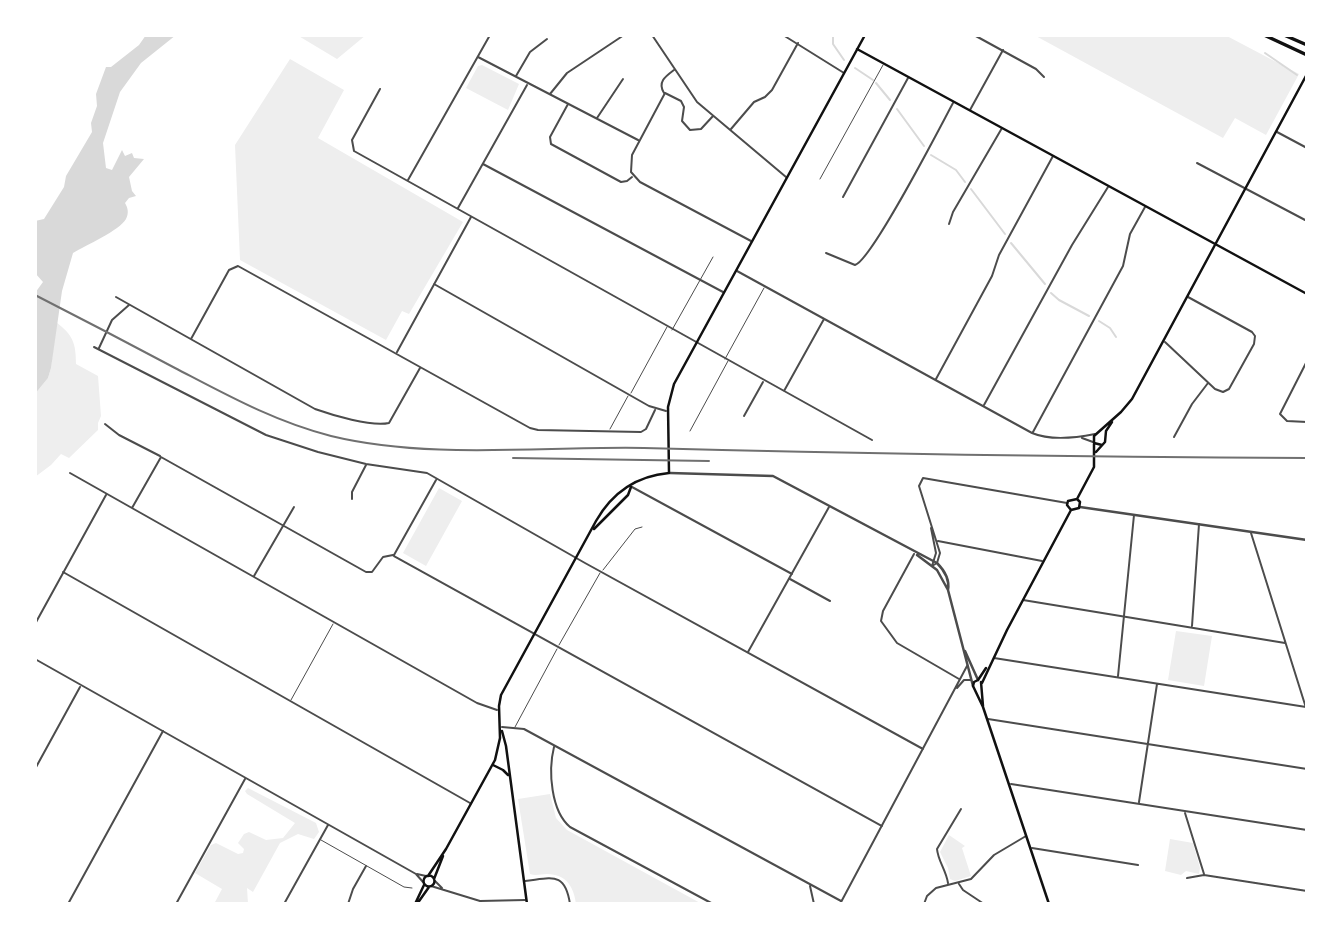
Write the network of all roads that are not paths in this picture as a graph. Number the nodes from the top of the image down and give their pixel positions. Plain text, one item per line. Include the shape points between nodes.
1 (490, 35) edge
2 (624, 35) edge
3 (652, 35) edge
4 (783, 35) edge
5 (865, 35) edge
6 (974, 35) edge
7 (1264, 35) edge
8 (1286, 35) edge
9 (547, 39) dead end
10 (797, 43) junction
11 (1306, 45) edge
12 (858, 49) junction
13 (1003, 50) junction
14 (1307, 55) edge
15 (478, 57) junction
16 (884, 63) junction
17 (675, 70) junction
18 (844, 73) junction
19 (1307, 74) edge
20 (516, 77) junction
21 (908, 77) junction
22 (1044, 77) dead end
23 (622, 79) dead end
24 (528, 83) junction
25 (380, 89) dead end
26 (664, 93) junction
27 (550, 94) junction
28 (953, 102) junction
29 (568, 104) junction
30 (970, 111) junction
31 (713, 116) junction
32 (597, 119) junction
33 (1002, 128) junction
34 (730, 130) junction
35 (1276, 131) junction
36 (639, 141) junction
37 (1307, 148) edge
38 (1053, 156) junction
39 (1197, 163) dead end
40 (483, 164) junction
41 (633, 177) junction
42 (787, 177) junction
43 (820, 179) dead end
44 (408, 181) junction
45 (1108, 187) junction
46 (1246, 189) junction
47 (842, 197) dead end
48 (1145, 207) junction
49 (457, 209) junction
50 (471, 217) junction
51 (1307, 221) edge
52 (949, 224) dead end
53 (752, 241) junction
54 (1216, 245) junction
55 (826, 253) dead end
56 (713, 257) dead end
57 (736, 271) junction
58 (700, 280) junction
59 (434, 284) junction
60 (765, 286) junction
61 (724, 293) junction
62 (1307, 294) edge
63 (116, 297) dead end
64 (1187, 297) junction
65 (130, 304) junction
66 (824, 319) junction
67 (667, 327) junction
68 (672, 330) junction
69 (191, 339) junction
70 (1164, 340) junction
71 (696, 344) junction
72 (94, 347) dead end
73 (99, 348) junction
74 (396, 353) junction
75 (726, 360) junction
76 (1307, 361) edge
77 (1306, 366) edge
78 (421, 367) junction
79 (935, 380) junction
80 (763, 381) junction
81 (1209, 383) junction
82 (784, 392) junction
83 (629, 395) junction
84 (984, 406) junction
85 (655, 410) junction
86 (668, 411) junction
87 (744, 416) dead end
88 (1114, 419) junction
89 (1307, 422) edge
90 (106, 424) dead end
91 (609, 431) junction
92 (690, 431) dead end
93 (1032, 433) junction
94 (1095, 434) junction
95 (1078, 437) junction
96 (1174, 437) dead end
97 (1105, 438) junction
98 (872, 440) dead end
99 (1094, 442) junction
100 (1102, 445) junction
101 (1095, 454) junction
102 (161, 457) junction
103 (366, 464) junction
104 (669, 473) junction
105 (70, 474) dead end
106 (437, 479) junction
107 (631, 486) junction
108 (107, 494) junction
109 (352, 499) dead end
110 (1077, 499) junction
111 (1068, 503) junction
112 (830, 506) junction
113 (294, 507) dead end
114 (1080, 507) junction
115 (132, 508) junction
116 (1070, 510) junction
117 (1134, 514) junction
118 (1199, 524) junction
119 (282, 526) junction
120 (931, 526) junction
121 (642, 527) dead end
122 (592, 531) junction
123 (1251, 532) junction
124 (1307, 540) edge
125 (937, 541) junction
126 (915, 553) junction
127 (394, 555) junction
128 (577, 558) junction
129 (1043, 561) junction
130 (935, 562) junction
131 (932, 566) junction
132 (63, 572) junction
133 (601, 572) junction
134 (792, 575) junction
135 (254, 577) junction
136 (789, 579) junction
137 (948, 590) junction
138 (1022, 600) junction
139 (830, 601) dead end
140 (1124, 617) junction
141 (334, 622) junction
142 (35, 624) edge
143 (1192, 627) junction
144 (534, 635) junction
145 (1285, 643) junction
146 (557, 648) junction
147 (965, 651) junction
148 (748, 652) junction
149 (993, 658) junction
150 (35, 659) edge
151 (967, 665) junction
152 (988, 666) junction
153 (974, 670) junction
154 (982, 674) junction
155 (1118, 677) junction
156 (959, 679) junction
157 (971, 680) junction
158 (979, 681) junction
159 (1157, 684) junction
160 (81, 685) junction
161 (956, 688) junction
162 (974, 688) junction
163 (981, 688) junction
164 (291, 700) junction
165 (1306, 707) edge
166 (983, 708) junction
167 (499, 710) junction
168 (1307, 711) edge
169 (987, 719) junction
170 (500, 727) junction
171 (515, 727) junction
172 (163, 731) junction
173 (1149, 744) junction
174 (555, 746) junction
175 (923, 749) junction
176 (493, 765) junction
177 (35, 769) edge
178 (1307, 769) edge
179 (246, 778) junction
180 (509, 778) junction
181 (1009, 783) junction
182 (1139, 803) junction
183 (471, 804) junction
184 (961, 809) dead end
185 (1184, 811) junction
186 (328, 825) junction
187 (882, 826) junction
188 (1307, 830) edge
189 (1027, 835) junction
190 (320, 839) junction
191 (1031, 848) junction
192 (446, 849) junction
193 (1138, 865) dead end
194 (366, 866) junction
195 (416, 874) junction
196 (1204, 875) junction
197 (427, 876) junction
198 (1187, 878) dead end
199 (434, 880) junction
200 (524, 881) junction
201 (424, 883) junction
202 (959, 883) junction
203 (948, 884) junction
204 (811, 885) junction
205 (430, 887) junction
206 (412, 888) dead end
207 (443, 889) junction
208 (1307, 891) edge
209 (527, 902) edge
210 (840, 903) edge
211 (68, 904) edge
212 (176, 904) edge
213 (284, 904) edge
214 (348, 904) edge
215 (416, 904) edge
216 (570, 904) edge
217 (713, 904) edge
218 (814, 904) edge
219 (924, 904) edge
220 (984, 904) edge
221 (1049, 904) edge

1 - 15 street
2 - 27 street via 567,73
3 - 17 street
4 - 10 street
5 - 12 main road
6 - 13 street
7 - 14 highway
8 - 11 highway
9 - 20 street via 531,50
10 - 18 street
10 - 34 street via 772,90 754,102
12 - 16 main road
12 - 18 main road
13 - 22 street
13 - 30 street
15 - 20 street
15 - 44 street
16 - 21 main road
16 - 43 lane
17 - 26 street via 662,80
17 - 31 street
18 - 42 main road
19 - 35 main road
20 - 24 street
21 - 28 main road
21 - 47 street
23 - 32 street
24 - 27 street
24 - 40 street
25 - 44 street via 352,146
26 - 31 street via 683,103 682,121 690,130 701,129
26 - 36 street
27 - 29 street
28 - 30 main road
28 - 55 street via 862,262 855,265
29 - 32 street
29 - 41 street via 550,137 551,144 621,182
30 - 33 main road
31 - 34 street
32 - 36 street
33 - 38 main road
33 - 52 street
34 - 42 street
35 - 37 street
35 - 46 main road
36 - 41 street via 630,161
38 - 45 main road
38 - 79 street
39 - 46 street
40 - 49 street
40 - 58 street
41 - 53 street
42 - 53 main road
44 - 49 street
45 - 48 main road
45 - 84 street
46 - 51 street
46 - 54 main road
48 - 54 main road
48 - 93 street via 1130,234 1123,266
49 - 50 street
50 - 59 street
50 - 67 street
53 - 57 main road
54 - 62 main road
54 - 64 main road
56 - 58 lane
57 - 60 street
57 - 61 main road
58 - 61 street
58 - 68 lane
59 - 74 street
59 - 83 street
60 - 66 street
60 - 75 lane
61 - 71 main road
63 - 65 street
64 - 70 main road
64 - 81 street via 1255,336 1229,388 1220,391
65 - 69 street
65 - 73 street via 114,318
66 - 79 street
66 - 82 street
67 - 68 street
67 - 83 lane
68 - 71 street
69 - 74 street via 229,270 238,265
69 - 78 street via 315,409 384,425
70 - 81 street
70 - 88 main road via 1129,404
71 - 75 street
71 - 86 main road via 674,384
72 - 73 street
73 - 103 street via 266,435
74 - 78 street
75 - 80 street
75 - 92 lane
76 - 77 street
77 - 89 street via 1281,409 1289,422
78 - 91 street via 534,430
79 - 84 street
80 - 82 street
80 - 87 street
81 - 96 street
82 - 98 street
83 - 85 street
83 - 91 lane
84 - 93 street
85 - 86 street
85 - 91 street via 644,431
86 - 104 main road
88 - 94 main road
88 - 97 main road
90 - 102 street
93 - 95 street
94 - 95 street
94 - 97 main road
94 - 99 main road
95 - 99 street
97 - 100 main road
99 - 100 main road
99 - 101 main road
100 - 101 main road
101 - 110 main road via 1093,470
102 - 115 street
102 - 119 street
103 - 106 street via 427,473
103 - 109 street
104 - 107 main road
104 - 112 street via 770,475
105 - 108 street
106 - 127 street
106 - 128 street
107 - 122 main road via 628,495
107 - 122 main road via 610,501
107 - 134 street
108 - 115 street
108 - 132 street
110 - 111 main road
110 - 114 main road
111 - 116 main road
111 - 120 street via 922,479 919,486
112 - 126 street
112 - 134 street
113 - 119 street
114 - 116 main road
114 - 117 street
115 - 135 street
116 - 129 main road
117 - 118 street
117 - 140 street
118 - 123 street
118 - 143 street
119 - 127 street via 369,573 383,557
119 - 135 street
120 - 125 street
120 - 130 street
121 - 133 lane via 635,528
122 - 128 main road
123 - 124 street
123 - 145 street
125 - 129 street
125 - 130 street via 940,553
126 - 130 street
126 - 131 street
126 - 156 street via 881,621 900,645
127 - 144 street
128 - 133 street
128 - 144 main road
129 - 138 main road
130 - 131 street
130 - 137 street via 946,574
131 - 137 street
132 - 142 street
132 - 164 street
133 - 146 lane
133 - 148 street
134 - 136 street
135 - 141 street
136 - 139 street
136 - 148 street
137 - 147 street
138 - 140 street
138 - 149 main road
140 - 143 street
140 - 155 street
141 - 164 lane
141 - 167 street via 482,706
143 - 145 street
144 - 146 street
144 - 167 main road via 503,692
145 - 165 street
146 - 171 lane
146 - 187 street
147 - 151 street
147 - 153 street
148 - 175 street
149 - 152 main road
149 - 155 street
150 - 160 street
151 - 156 street
151 - 157 street
152 - 154 main road
152 - 158 main road
153 - 154 street
153 - 158 street
154 - 158 main road
155 - 159 street
156 - 161 street
157 - 161 street
157 - 162 street
158 - 162 main road
158 - 163 main road
159 - 165 street
159 - 173 street
160 - 172 street
160 - 177 street
161 - 175 street
162 - 163 main road
162 - 166 main road
163 - 166 main road
164 - 183 street
165 - 168 street
166 - 169 main road
167 - 170 main road
169 - 173 street
169 - 181 main road
170 - 171 street
170 - 176 main road
170 - 180 main road
171 - 174 street
172 - 179 street
172 - 211 street
173 - 178 street
173 - 182 street
174 - 204 street
174 - 217 street via 552,770 564,821
175 - 187 street
176 - 180 main road
176 - 183 main road
179 - 186 street
179 - 212 street
180 - 200 main road
181 - 182 street
181 - 189 main road
182 - 185 street
183 - 192 main road
184 - 203 street via 938,846
185 - 188 street
185 - 196 street
186 - 190 street
186 - 195 street
187 - 210 street
189 - 191 main road
189 - 202 street via 994,855 975,876
190 - 194 lane
190 - 213 street
191 - 193 street
191 - 221 main road
192 - 197 main road
192 - 199 main road
194 - 206 lane
194 - 214 street
195 - 197 street
195 - 201 street
196 - 198 street
196 - 208 street
197 - 199 main road
197 - 201 main road
199 - 205 main road
199 - 207 street
200 - 209 main road
200 - 216 street via 561,880
201 - 205 main road
201 - 215 main road
202 - 203 street
202 - 220 street
203 - 219 street via 936,887
204 - 210 street
204 - 218 street
205 - 207 street
205 - 215 main road
207 - 209 street via 480,901

